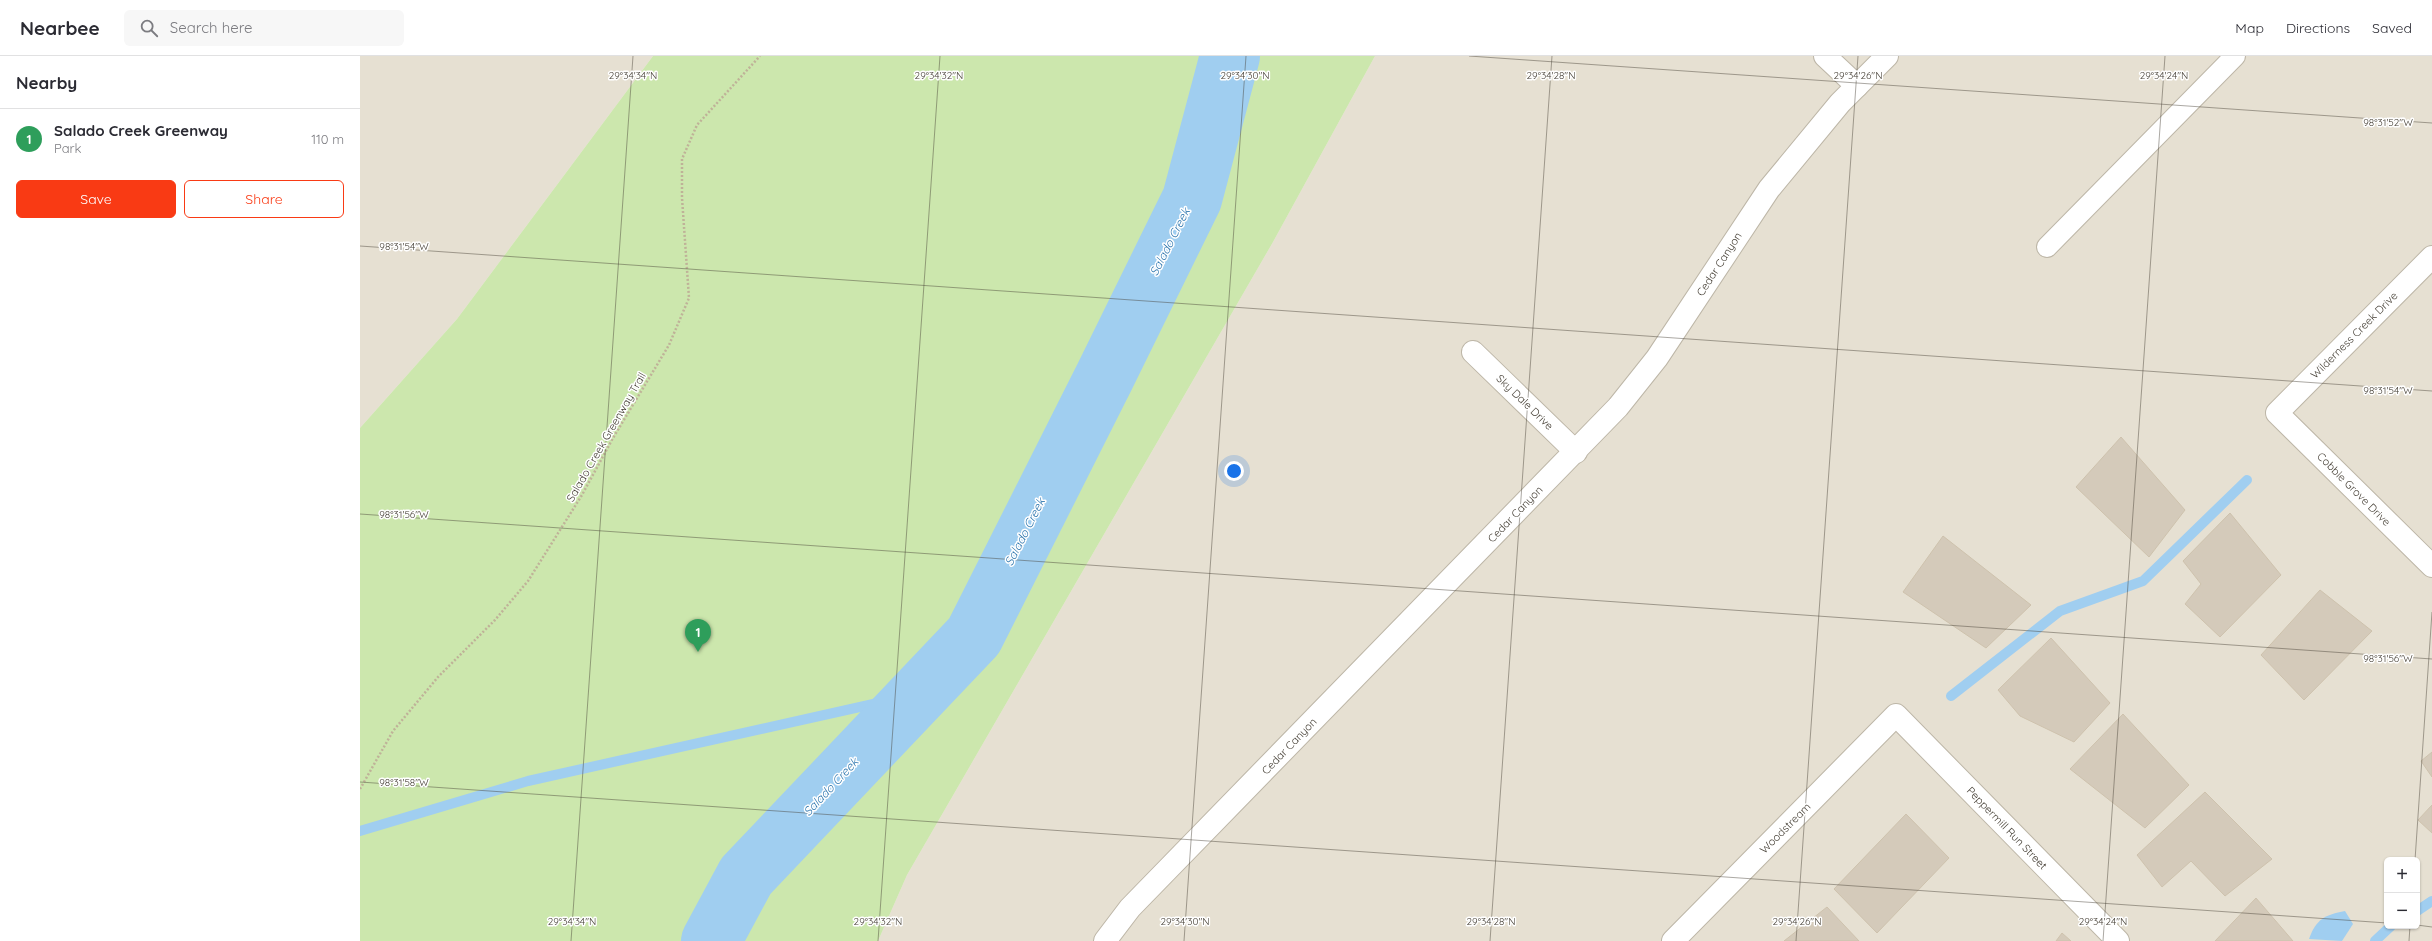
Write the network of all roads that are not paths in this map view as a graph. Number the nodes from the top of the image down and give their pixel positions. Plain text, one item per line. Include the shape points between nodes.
1 (1825, 56) edge
2 (1887, 56) edge
3 (2235, 56) edge
4 (1857, 86) junction
5 (2047, 247) dead end
6 (2432, 257) edge
7 (1473, 352) dead end
8 (2277, 413) joint
9 (1576, 452) junction
10 (2432, 566) edge
11 (1896, 715) joint
12 (1104, 941) edge
13 (1673, 941) edge
14 (2118, 941) edge

1 - 4 street
2 - 4 street, Cedar Canyon
3 - 5 lane
4 - 9 street, Cedar Canyon via 1769,189 1657,358 1618,407
6 - 8 street, Wilderness Creek Drive
7 - 9 street, Sky Dale Drive
8 - 10 street, Cobble Grove Drive
9 - 12 street, Cedar Canyon via 1130,908
11 - 13 street, Woodstream
11 - 14 street, Peppermill Run Street

